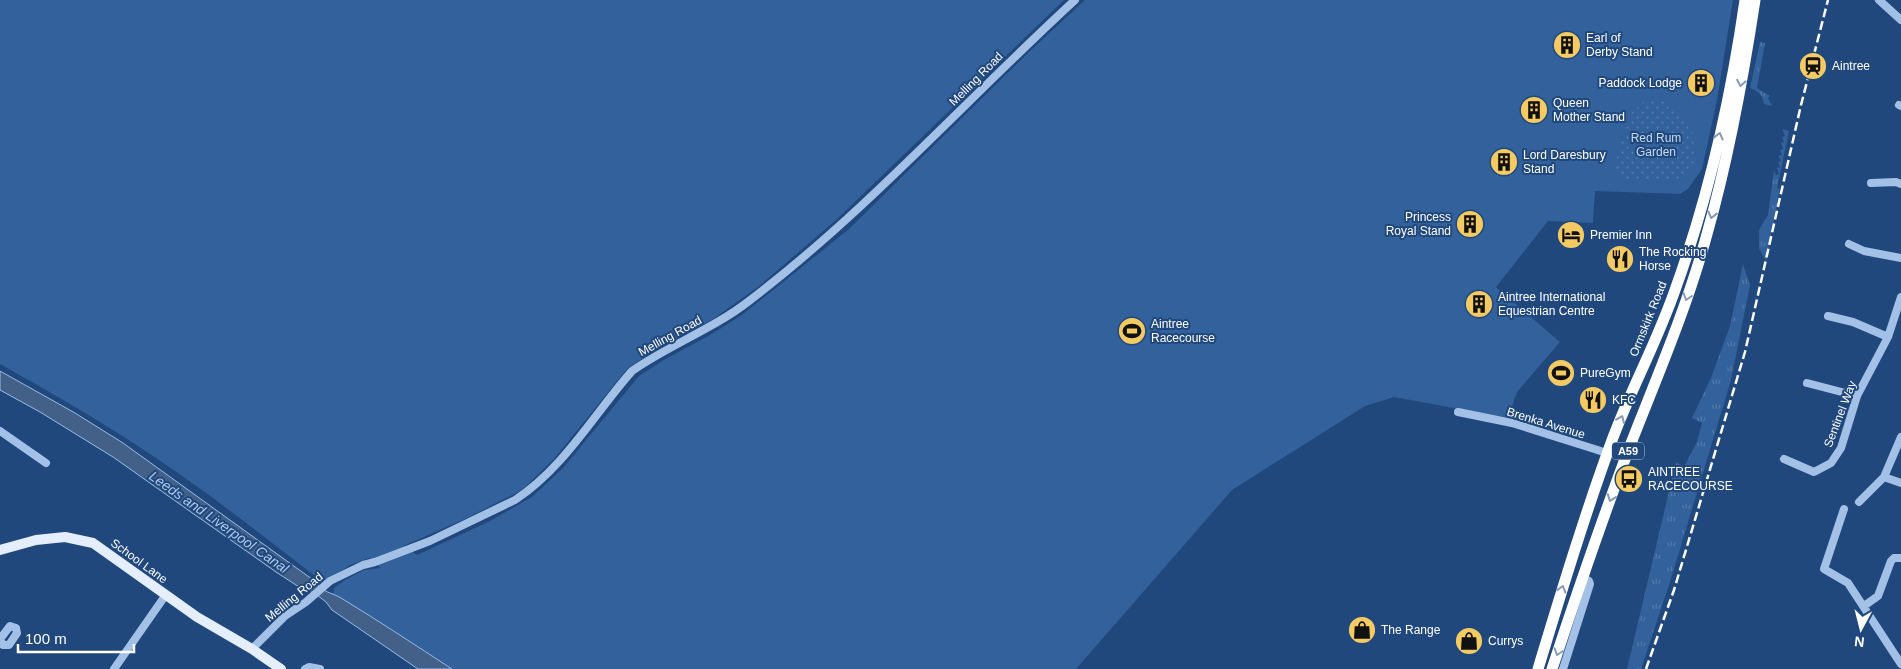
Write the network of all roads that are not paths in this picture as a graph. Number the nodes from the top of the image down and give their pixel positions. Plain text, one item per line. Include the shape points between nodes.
1 (1075, 0) edge
2 (1744, 0) edge
3 (1755, 0) edge
4 (1879, 0) edge
5 (1901, 20) edge
6 (1871, 183) dead end
7 (1901, 184) edge
8 (1849, 244) dead end
9 (1901, 258) edge
10 (1901, 297) edge
11 (1828, 316) dead end
12 (1888, 336) junction
13 (1807, 383) dead end
14 (1857, 396) junction
15 (1458, 412) dead end
16 (0, 431) edge
17 (1901, 436) edge
18 (1628, 451) junction
19 (1607, 453) junction
20 (1784, 459) dead end
21 (46, 463) dead end
22 (1884, 477) junction
23 (1901, 483) edge
24 (1859, 502) dead end
25 (1844, 509) dead end
26 (0, 550) edge
27 (1901, 558) edge
28 (1582, 577) junction
29 (165, 596) junction
30 (1864, 606) junction
31 (252, 648) junction
32 (1901, 664) edge
33 (114, 669) edge
34 (281, 669) edge
35 (305, 669) edge
36 (320, 669) edge
37 (1538, 669) edge
38 (1552, 669) edge
39 (1563, 669) edge

1 - 31 street, Melling Road via 829,237 728,317 632,371 559,461 528,492 430,541 363,565 326,584 285,616
19 -> 2 highway, Ormskirk Road / A59 via 1675,289 1694,233 1721,129
3 -> 18 highway, A59 via 1732,132 1707,234 1680,317
4 - 5 street
6 - 7 street
8 - 9 street via 1864,251
10 - 12 street, Sentinel Way
11 - 12 street
12 - 14 street, Sentinel Way
13 - 14 street
14 - 20 street, Sentinel Way via 1841,448 1831,463 1814,472
15 - 19 street, Brenka Avenue via 1512,423
16 - 21 street
17 - 22 street
18 - 19 street, Brenka Avenue
18 -> 28 highway, A59
37 -> 19 highway, Ormskirk Road / A59
22 - 23 street
22 - 24 street
25 - 30 street via 1824,569 1845,580
26 - 29 main road, School Lane via 36,540 64,537 93,543
27 - 30 street via 1890,561 1878,596
28 -> 38 highway, A59
28 - 39 street via 1590,584
29 - 31 main road, School Lane
29 - 33 street
30 - 32 street
31 - 34 main road, School Lane
35 - 36 street

